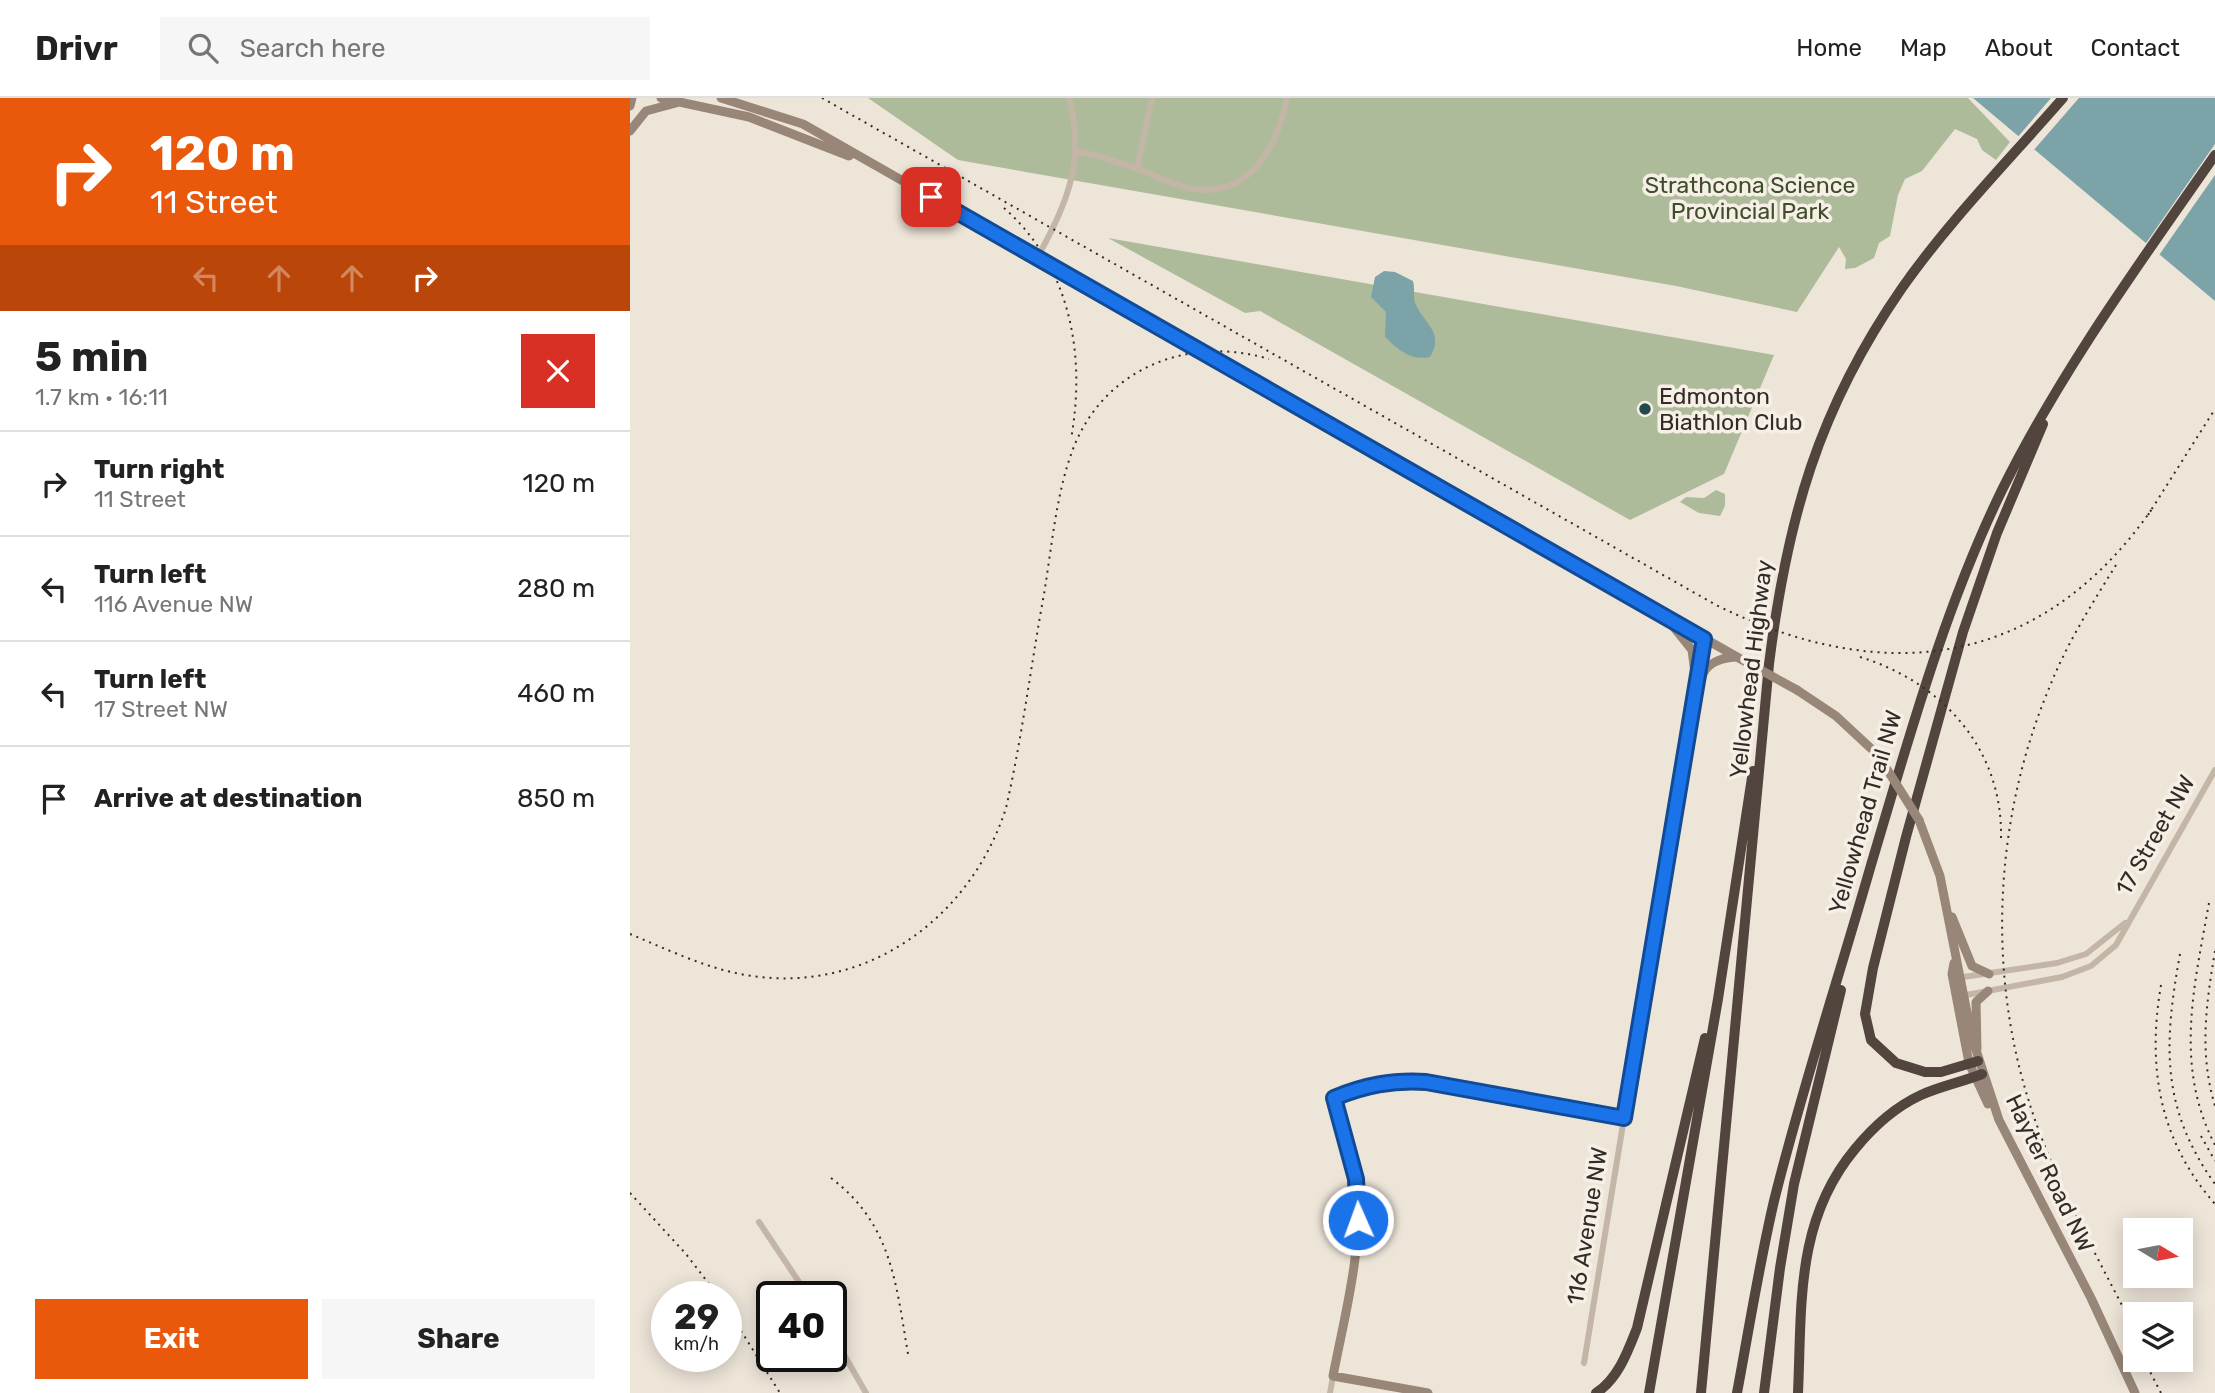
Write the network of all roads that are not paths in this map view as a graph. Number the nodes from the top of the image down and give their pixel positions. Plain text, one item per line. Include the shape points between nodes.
1 (632, 98) edge
2 (661, 98) edge
3 (721, 98) edge
4 (1069, 98) edge
5 (1152, 98) edge
6 (1286, 98) edge
7 (2063, 98) edge
8 (683, 102) junction
9 (630, 106) edge
10 (630, 131) edge
11 (1076, 150) junction
12 (2215, 155) edge
13 (1137, 169) junction
14 (886, 172) junction
15 (1037, 258) junction
16 (2058, 387) junction
17 (1665, 618) junction
18 (1704, 639) junction
19 (1737, 657) junction
20 (1767, 690) junction
21 (1696, 696) junction
22 (2215, 769) edge
23 (1945, 903) junction
24 (2130, 920) junction
25 (1854, 925) junction
26 (1989, 974) junction
27 (1957, 978) junction
28 (1988, 991) junction
29 (1960, 997) junction
30 (1718, 999) junction
31 (1974, 1059) junction
32 (1978, 1075) junction
33 (1624, 1118) junction
34 (759, 1222) dead end
35 (798, 1281) edge
36 (847, 1360) edge
37 (1584, 1363) dead end
38 (1333, 1376) junction
39 (866, 1393) edge
40 (1330, 1393) edge
41 (1428, 1393) edge
42 (1596, 1393) edge
43 (1649, 1393) edge
44 (1701, 1393) edge
45 (1737, 1393) edge
46 (1764, 1393) edge
47 (1798, 1393) edge
48 (2135, 1393) edge

1 - 9 main road
2 - 8 main road
3 - 14 main road via 803,124
4 - 11 street
5 - 13 street
6 - 13 street via 1272,146 1261,163 1239,181 1223,188 1194,189
7 - 20 highway, Yellowhead Highway via 1914,272 1852,371 1821,437 1787,545
8 - 10 main road via 646,111
8 - 14 main road via 749,117
11 - 13 street
11 - 15 street via 1064,207
12 - 16 highway, Yellowhead Trail NW
14 - 15 main road
15 - 17 main road
16 - 25 highway, Yellowhead Trail NW via 2001,492 1954,601
16 - 31 highway via 1997,533 1963,632 1906,837 1865,1014 1871,1040 1896,1063 1941,1072
17 - 18 main road
17 - 21 main road via 1692,650
18 - 19 main road
18 - 21 main road, 116 Avenue NW
19 - 21 main road via 1704,670
19 - 23 main road, bridge via 1836,716 1878,755 1919,820 1937,865
20 - 30 highway
20 - 44 highway, Yellowhead Highway
21 - 33 main road, 116 Avenue NW
22 - 24 street, 17 Street NW
23 - 26 main road via 1972,966
23 - 27 main road
24 - 26 street, 17 Street NW via 2086,954
24 - 28 street, 17 Street NW via 2116,945 2091,966 2062,978
25 - 45 highway, Yellowhead Trail NW via 1781,1174
25 - 46 highway via 1794,1184
26 - 27 street, 17 Street NW
27 - 29 main road
28 - 29 street, 17 Street NW
28 - 31 main road via 1976,1002 1979,1037
29 - 31 main road
30 - 42 highway via 1703,1043 1637,1328 1616,1373
30 - 43 highway
31 - 32 main road, Hayter Road NW
32 - 47 highway via 1921,1095 1888,1116 1851,1154 1825,1192 1808,1246
32 - 48 main road, Hayter Road NW
33 - 37 street, 116 Avenue NW
33 - 38 main road via 1426,1082 1384,1082 1334,1098 1352,1159 1358,1206 1354,1264
34 - 35 street
36 - 39 street
38 - 40 street
38 - 41 main road

